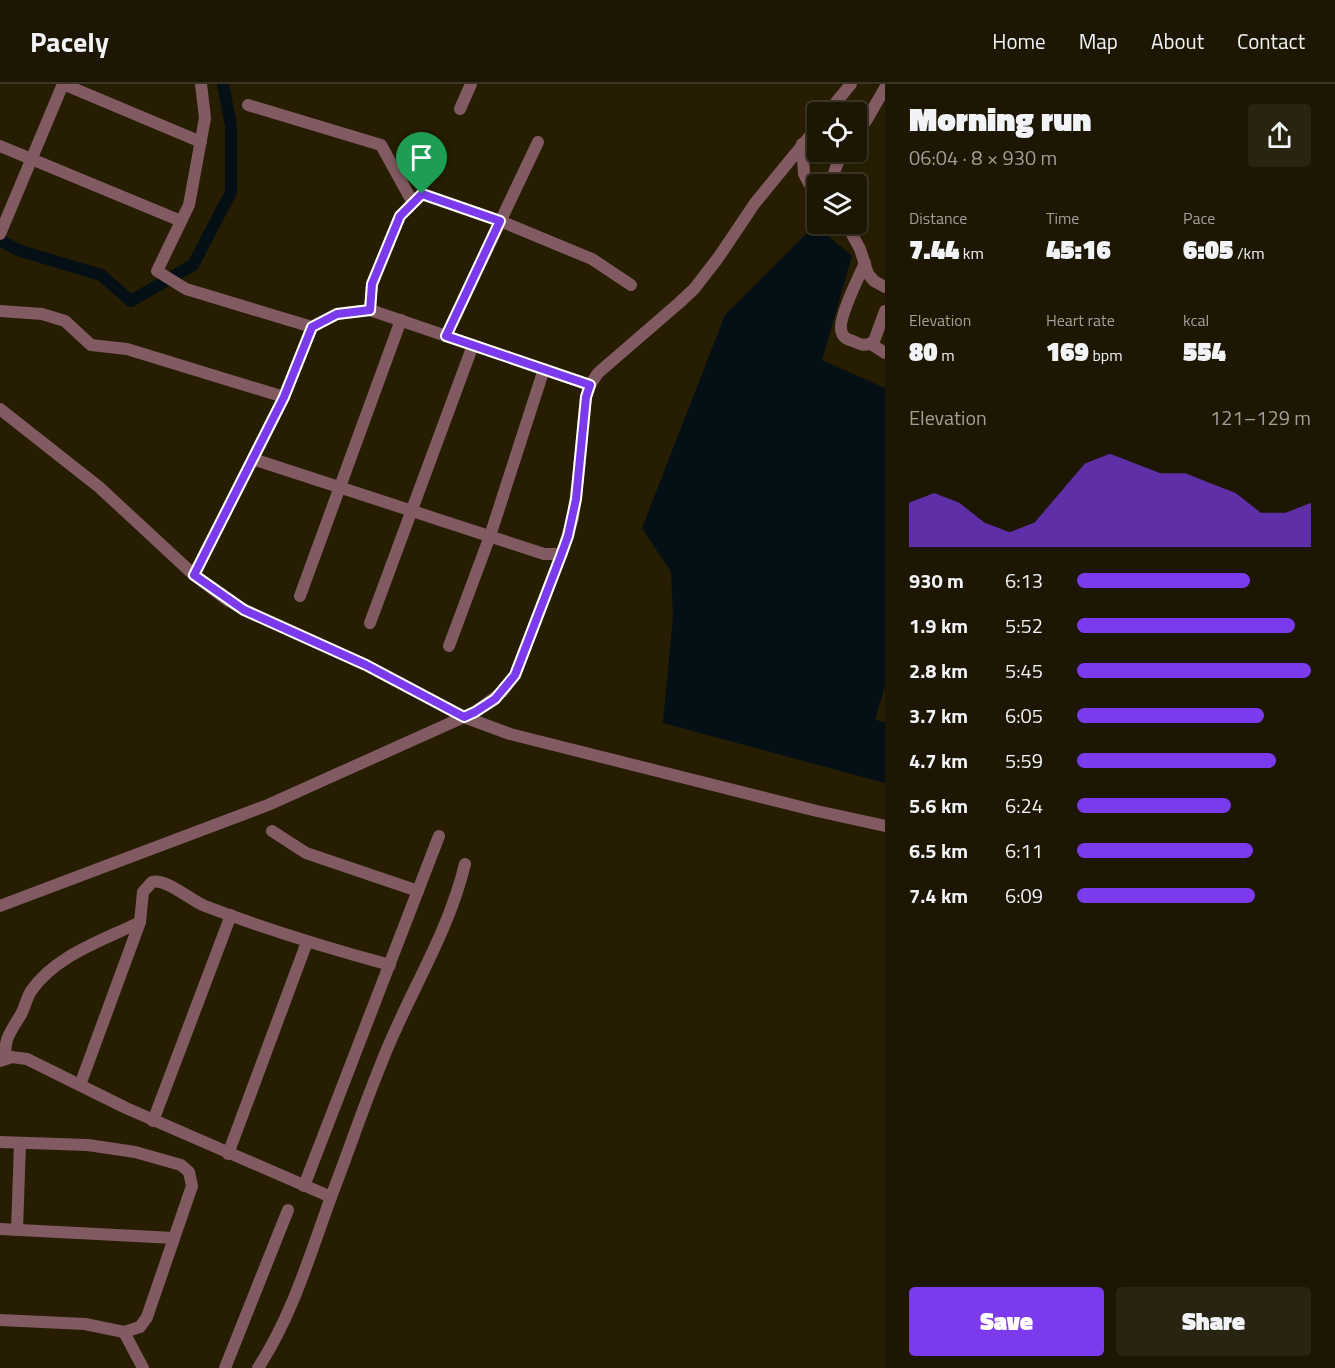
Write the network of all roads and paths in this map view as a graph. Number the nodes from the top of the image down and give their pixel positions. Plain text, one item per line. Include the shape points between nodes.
1 (63, 84) edge
2 (201, 84) edge
3 (851, 84) edge
4 (468, 85) edge
5 (885, 88) edge
6 (836, 102) edge
7 (248, 105) dead end
8 (460, 109) dead end
9 (867, 119) edge
10 (807, 138) edge
11 (201, 142) junction
12 (538, 142) dead end
13 (802, 144) junction
14 (0, 146) edge
15 (32, 159) junction
16 (807, 180) edge
17 (413, 203) junction
18 (182, 221) junction
19 (500, 221) junction
20 (0, 234) edge
21 (851, 234) edge
22 (865, 263) junction
23 (631, 285) dead end
24 (885, 287) edge
25 (370, 310) junction
26 (885, 311) edge
27 (0, 312) edge
28 (401, 320) junction
29 (312, 327) junction
30 (446, 336) junction
31 (871, 344) junction
32 (472, 345) junction
33 (885, 353) edge
34 (544, 369) junction
35 (590, 385) junction
36 (284, 397) junction
37 (0, 409) edge
38 (253, 459) junction
39 (340, 487) junction
40 (411, 510) junction
41 (490, 536) junction
42 (562, 554) junction
43 (194, 575) junction
44 (300, 596) dead end
45 (370, 623) dead end
46 (448, 646) dead end
47 (464, 717) junction
48 (885, 826) edge
49 (272, 831) dead end
50 (440, 836) dead end
51 (465, 864) dead end
52 (418, 891) junction
53 (0, 906) edge
54 (231, 915) junction
55 (140, 922) junction
56 (307, 942) junction
57 (390, 965) junction
58 (3, 1060) edge
59 (80, 1085) junction
60 (153, 1121) junction
61 (0, 1142) edge
62 (20, 1143) junction
63 (228, 1154) junction
64 (304, 1186) junction
65 (331, 1197) junction
66 (288, 1210) dead end
67 (0, 1229) edge
68 (17, 1230) junction
69 (174, 1238) junction
70 (0, 1320) edge
71 (124, 1332) junction
72 (143, 1368) edge
73 (225, 1368) edge
74 (258, 1368) edge

1 - 11 street
1 - 15 street
2 - 11 street via 206,118
3 - 6 street
4 - 8 street
5 - 9 street
7 - 17 street via 381,145
10 - 13 street
11 - 18 street via 189,205
12 - 19 street
13 - 16 street
13 - 35 street via 694,289 598,373
14 - 15 street
15 - 18 street
15 - 20 street
17 - 19 street via 422,194
17 - 25 street via 400,216 372,284
18 - 29 street via 157,271 186,289
19 - 23 street via 592,259
19 - 30 street
21 - 22 street
22 - 24 street via 871,278
22 - 31 street via 841,326 845,338 864,346
25 - 28 street
25 - 29 street via 337,314
26 - 31 street
27 - 36 street via 42,314 65,321 91,345 127,349
28 - 30 street
28 - 39 street
29 - 36 street
30 - 32 street
31 - 33 street
32 - 34 street
32 - 40 street
34 - 35 street
34 - 41 street
35 - 42 street via 576,499
36 - 38 street
37 - 43 street via 99,487
38 - 39 street
38 - 43 street
39 - 40 street
39 - 44 street
40 - 41 street
40 - 45 street
41 - 42 street via 543,554
41 - 46 street
42 - 47 street via 515,675 495,699
43 - 47 street via 244,610 366,665
47 - 48 street via 510,734
47 - 53 street via 268,805
49 - 52 street via 306,853
50 - 52 street
51 - 65 street via 448,921 381,1063
52 - 57 street
54 - 55 street via 156,881 143,892
54 - 56 street
54 - 60 street
55 - 58 street via 68,957 47,972 9,1030
55 - 59 street
56 - 57 street
56 - 63 street
57 - 64 street
58 - 59 street via 27,1059
59 - 60 street
60 - 63 street
61 - 62 street
62 - 68 street
62 - 69 street via 112,1148 181,1165 191,1177 192,1186
63 - 64 street
64 - 65 street
65 - 74 street via 303,1276
66 - 73 street
67 - 68 street
68 - 69 street
69 - 71 street via 147,1317 140,1327
70 - 71 street via 85,1324
71 - 72 street

